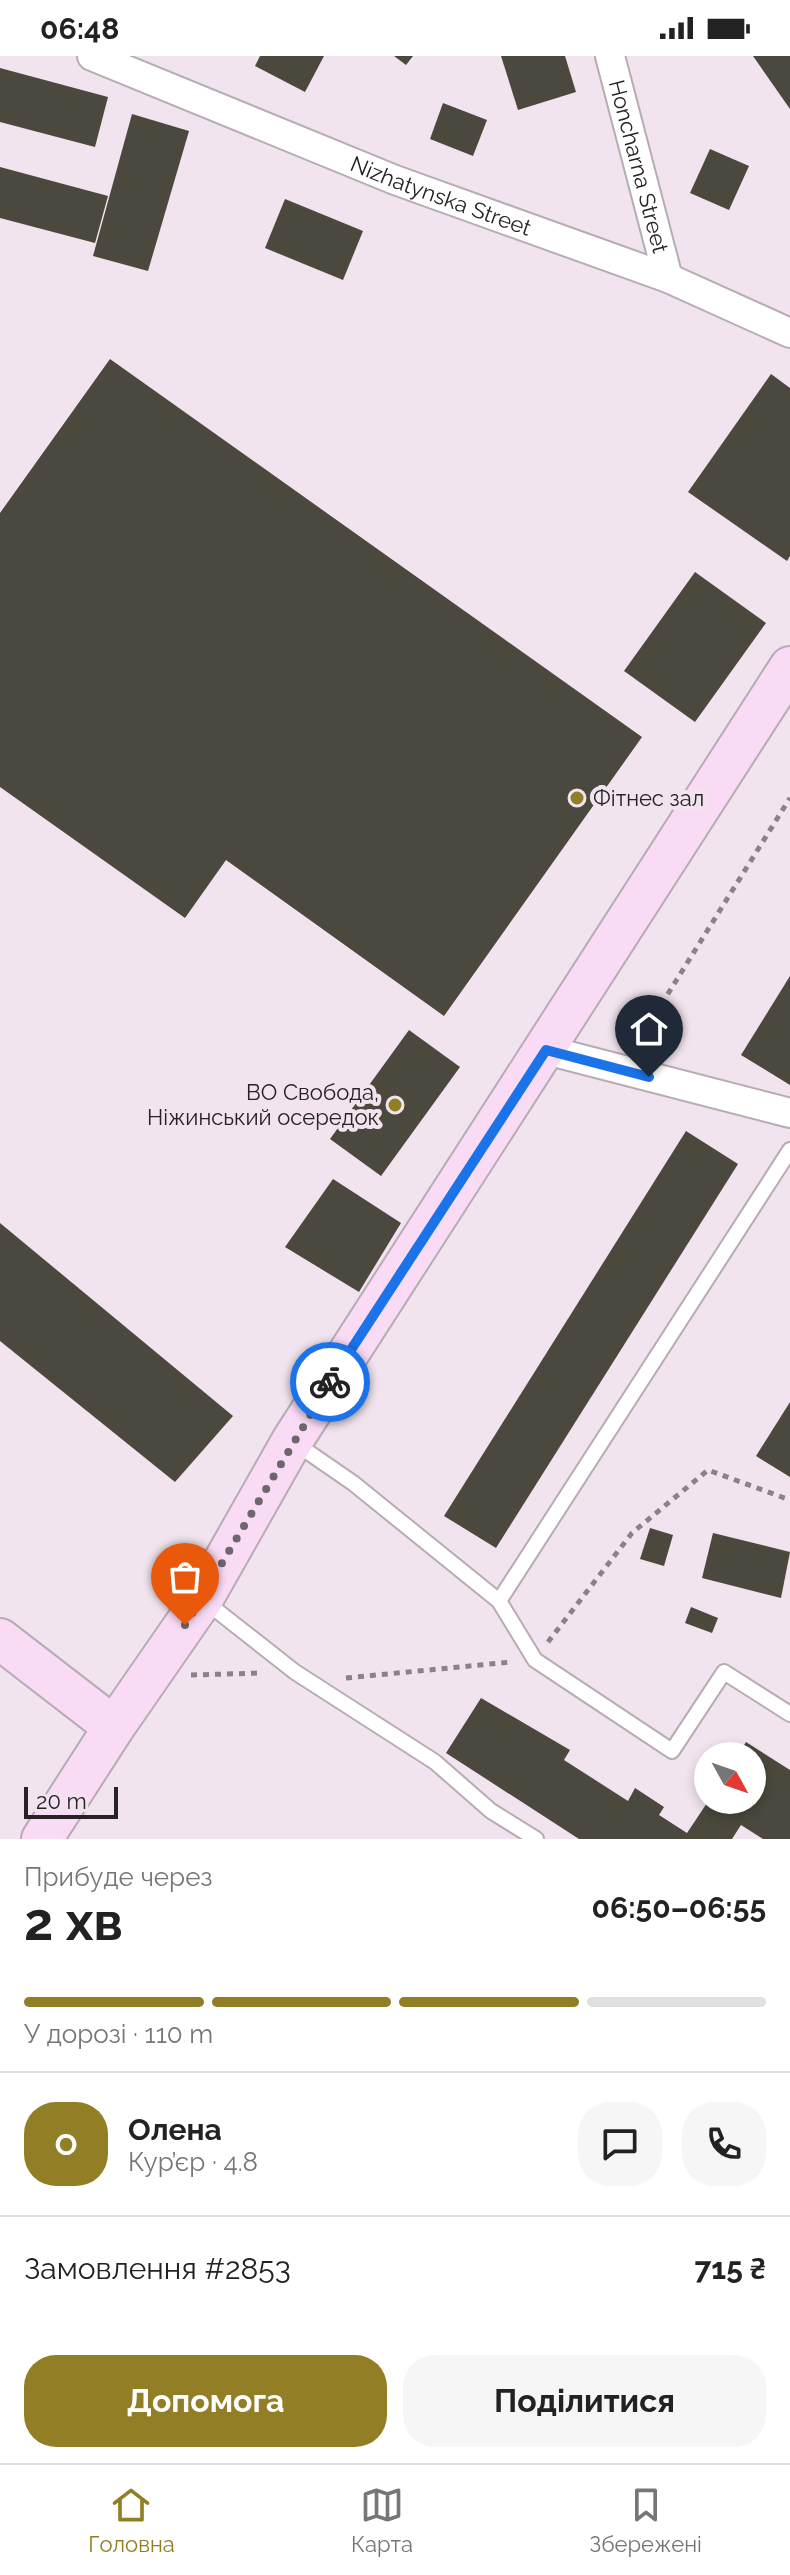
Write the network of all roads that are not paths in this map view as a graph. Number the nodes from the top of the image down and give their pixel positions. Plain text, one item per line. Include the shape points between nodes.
1 (92, 56) edge
2 (610, 56) edge
3 (668, 278) junction
4 (790, 333) edge
5 (790, 667) edge
6 (546, 1050) junction
7 (790, 1113) edge
8 (790, 1150) edge
9 (292, 1441) junction
10 (202, 1600) junction
11 (499, 1601) junction
12 (0, 1639) edge
13 (790, 1714) edge
14 (114, 1727) junction
15 (42, 1839) edge
16 (536, 1839) edge

1 - 3 street, Nizhatynska Street via 395,180
2 - 3 street, Honcharna Street
3 - 4 street, Nizhatynska Street
5 - 6 street
6 - 7 street
6 - 9 street
8 - 11 lane
9 - 10 street
9 - 11 lane via 353,1483
10 - 14 street
10 - 16 lane via 295,1672 435,1762 491,1811
11 - 13 lane via 535,1660 672,1751 724,1672
12 - 14 street
14 - 15 street

